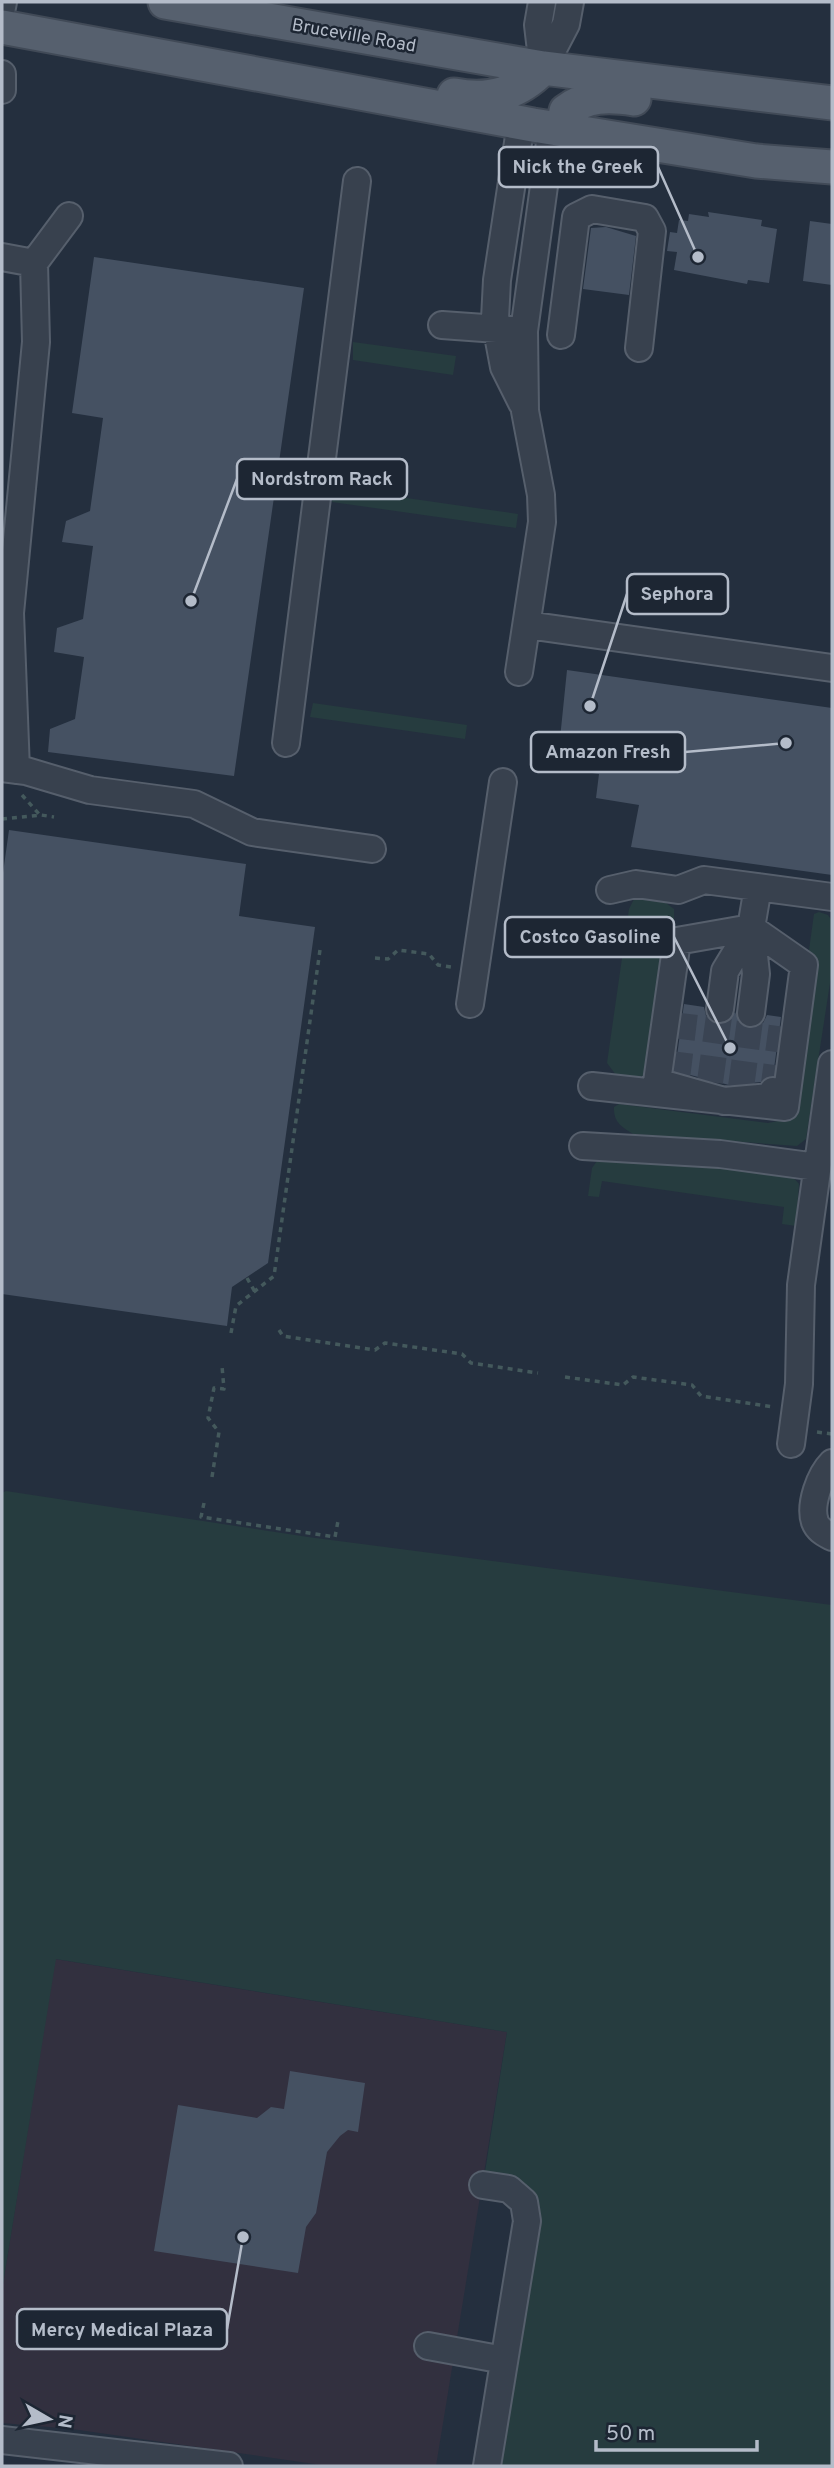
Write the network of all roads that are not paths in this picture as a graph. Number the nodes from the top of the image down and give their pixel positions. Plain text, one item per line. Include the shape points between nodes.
1 (165, 2) edge
2 (542, 2) edge
3 (570, 2) edge
4 (2, 27) edge
5 (544, 68) junction
6 (2, 74) edge
7 (282, 79) junction
8 (2, 90) edge
9 (831, 103) edge
10 (546, 127) junction
11 (832, 167) edge
12 (357, 181) dead end
13 (69, 216) dead end
14 (2, 257) edge
15 (34, 263) junction
16 (442, 325) dead end
17 (497, 329) junction
18 (524, 331) junction
19 (561, 335) dead end
20 (639, 348) dead end
21 (526, 411) junction
22 (527, 625) junction
23 (832, 668) edge
24 (519, 673) dead end
25 (286, 743) dead end
26 (13, 778) edge
27 (503, 782) dead end
28 (372, 849) dead end
29 (758, 887) junction
30 (610, 890) dead end
31 (832, 897) edge
32 (751, 928) junction
33 (470, 1004) dead end
34 (686, 1004) tunnel mouth
35 (720, 1009) tunnel mouth
36 (751, 1013) tunnel mouth
37 (783, 1017) tunnel mouth
38 (832, 1064) edge
39 (677, 1078) dead end
40 (592, 1086) dead end
41 (725, 1090) junction
42 (772, 1091) dead end
43 (583, 1146) dead end
44 (823, 1169) edge
45 (791, 1444) dead end
46 (832, 1463) edge
47 (832, 1537) edge
48 (484, 2185) dead end
49 (428, 2346) dead end
50 (504, 2360) junction
51 (2, 2440) edge
52 (229, 2466) edge
53 (486, 2466) edge

1 - 5 main road, Bruceville Road
2 - 5 street via 538,25
3 - 5 street via 566,24
4 - 7 main road
5 - 7 main road via 528,84 483,97 349,76
5 - 9 main road, Bruceville Road
6 - 8 street
7 - 10 main road
9 - 10 main road, Bruceville Road via 766,118 596,96 577,102 566,111 564,121
10 - 11 main road via 756,160
10 - 17 street via 497,280
10 - 18 street
12 - 25 street
13 - 15 street
14 - 15 street
15 - 26 street via 36,342 10,613
16 - 17 street
17 - 18 street
17 - 21 street via 504,367
18 - 21 street
19 - 20 street via 576,217 592,209 651,223
21 - 22 street via 542,522
22 - 23 street
22 - 24 street
26 - 28 street via 194,804 251,832
27 - 33 street
29 - 30 street via 704,880 678,890 636,884
29 - 31 street
29 - 32 street
32 - 34 street via 693,948
32 - 35 street via 725,971
32 - 36 street via 756,974
32 - 37 street via 788,982
32 - 41 street via 804,965 785,1107
32 - 41 street via 677,941 657,1082
38 - 44 street
39 - 41 street via 677,1082
40 - 41 street
41 - 42 street via 771,1097
43 - 44 street via 720,1154
44 - 45 street via 801,1285 799,1384
46 - 47 street via 819,1478 814,1521
48 - 50 street via 509,2189 524,2202 527,2221
49 - 50 street
50 - 53 street
51 - 52 street

